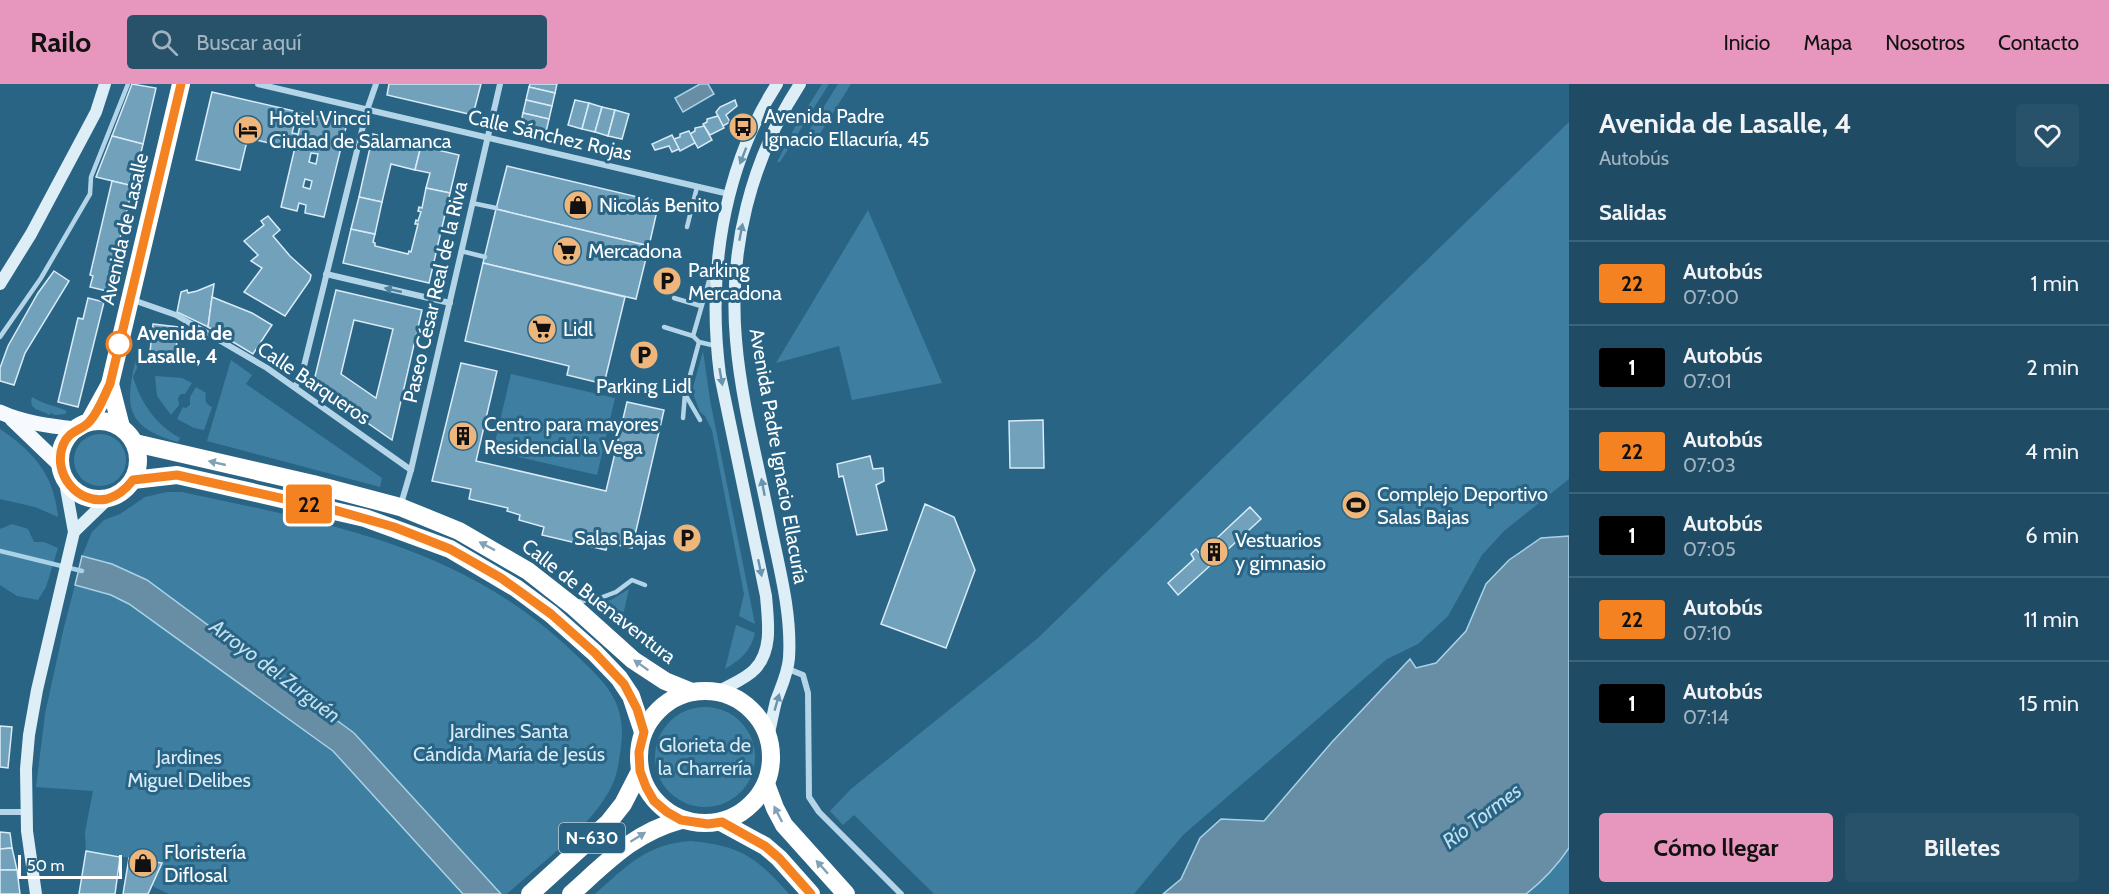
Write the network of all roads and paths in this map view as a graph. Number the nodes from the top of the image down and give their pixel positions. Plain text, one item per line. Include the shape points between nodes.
1 (105, 84) edge
2 (128, 84) edge
3 (181, 84) edge
4 (258, 84) edge
5 (376, 84) edge
6 (500, 84) edge
7 (777, 84) edge
8 (800, 84) edge
9 (367, 110) junction
10 (488, 137) junction
11 (697, 187) junction
12 (729, 194) junction
13 (472, 203) junction
14 (496, 208) dead end
15 (687, 227) dead end
16 (461, 251) junction
17 (718, 251) junction
18 (485, 257) dead end
19 (326, 274) junction
20 (0, 284) edge
21 (674, 298) dead end
22 (130, 299) junction
23 (450, 303) junction
24 (701, 306) junction
25 (664, 327) dead end
26 (693, 336) junction
27 (0, 337) edge
28 (699, 342) junction
29 (716, 346) junction
30 (110, 384) junction
31 (295, 387) junction
32 (685, 394) junction
33 (5, 415) edge
34 (683, 418) dead end
35 (700, 420) dead end
36 (83, 426) junction
37 (121, 427) junction
38 (135, 443) junction
39 (411, 470) junction
40 (62, 472) junction
41 (133, 480) junction
42 (108, 499) junction
43 (400, 507) junction
44 (74, 532) junction
45 (645, 585) dead end
46 (574, 607) junction
47 (787, 669) junction
48 (692, 692) junction
49 (718, 692) junction
50 (644, 732) junction
51 (768, 737) junction
52 (640, 771) junction
53 (766, 784) junction
54 (0, 812) edge
55 (26, 812) junction
56 (681, 820) junction
57 (722, 822) junction
58 (36, 894) edge
59 (530, 894) edge
60 (571, 894) edge
61 (812, 894) edge
62 (846, 894) edge
63 (901, 894) edge

1 - 20 main road via 96,112
2 - 27 lane via 92,177 90,194 41,278
3 - 22 highway, Avenida de Lasalle
4 - 9 street, Calle Sánchez Rojas
5 - 9 street
6 - 10 street, Paseo César Real de la Riva
7 -> 12 main road, Avenida Padre Ignacio Ellacuría via 753,131
47 -> 8 main road, Avenida Padre Ignacio Ellacuría via 789,630 784,592 739,372 734,296 748,199 774,130
9 - 10 street, Calle Sánchez Rojas
9 - 19 street
10 - 11 street, Calle Sánchez Rojas
10 - 13 street, Paseo César Real de la Riva
11 - 12 street, Calle Sánchez Rojas
11 - 15 lane
12 - 17 main road, Avenida Padre Ignacio Ellacuría
13 - 14 lane
13 - 16 street, Paseo César Real de la Riva
16 - 18 lane
16 - 23 street, Paseo César Real de la Riva
17 - 24 lane, Avenida Padre Ignacio Ellacuría
17 - 29 main road, Avenida Padre Ignacio Ellacuría
23 -> 19 street
19 - 31 street via 301,377
21 - 24 lane
22 - 30 highway, Avenida de Lasalle
22 - 31 street, Calle Barqueros via 176,315
23 - 39 street, Paseo César Real de la Riva
24 - 26 lane, Avenida Padre Ignacio Ellacuría
25 - 26 lane
26 - 28 lane
28 - 29 lane
28 - 32 lane
29 -> 49 main road, Avenida Padre Ignacio Ellacuría via 766,596 769,631 765,651 754,670
30 - 36 highway, Avenida de Lasalle
30 - 37 highway, Avenida de Lasalle
31 - 39 street, Calle Barqueros
32 - 34 lane
32 - 35 lane
33 - 36 main road via 46,425
33 - 40 main road
36 - 37 highway via 105,422
36 - 40 highway via 63,445
37 - 38 highway
38 - 41 highway via 139,462
43 -> 38 highway, Calle de Buenaventura / N-630
39 - 43 street, Paseo César Real de la Riva
40 - 42 highway via 71,488 82,495
40 - 44 main road
41 - 42 highway
41 - 50 highway, Calle de Buenaventura / N-630 via 177,475 365,518 450,549 516,588 595,653 631,696
42 - 44 main road
46 -> 43 highway, Calle de Buenaventura / N-630 via 497,552 459,531
44 - 55 main road via 29,735
45 - 46 lane via 632,580 616,592 584,599
48 -> 46 highway, Calle de Buenaventura / N-630 via 665,681 633,660
51 -> 47 main road, Avenida Padre Ignacio Ellacuría
47 - 63 street via 803,675 808,693 810,797 819,812
48 - 49 highway, N-630
48 - 50 highway, N-630 via 672,699 655,713
49 - 51 highway, N-630 via 740,700 757,716
50 - 52 highway, N-630
51 - 53 highway, N-630 via 771,768
52 - 56 highway, N-630 via 654,801
52 - 59 highway, N-630 via 608,823
53 - 57 highway, N-630 via 740,814
62 -> 53 highway via 784,825
54 - 55 street
55 - 58 main road
56 - 57 highway, N-630
60 -> 56 highway, N-630 via 634,839
57 - 61 highway via 765,846

